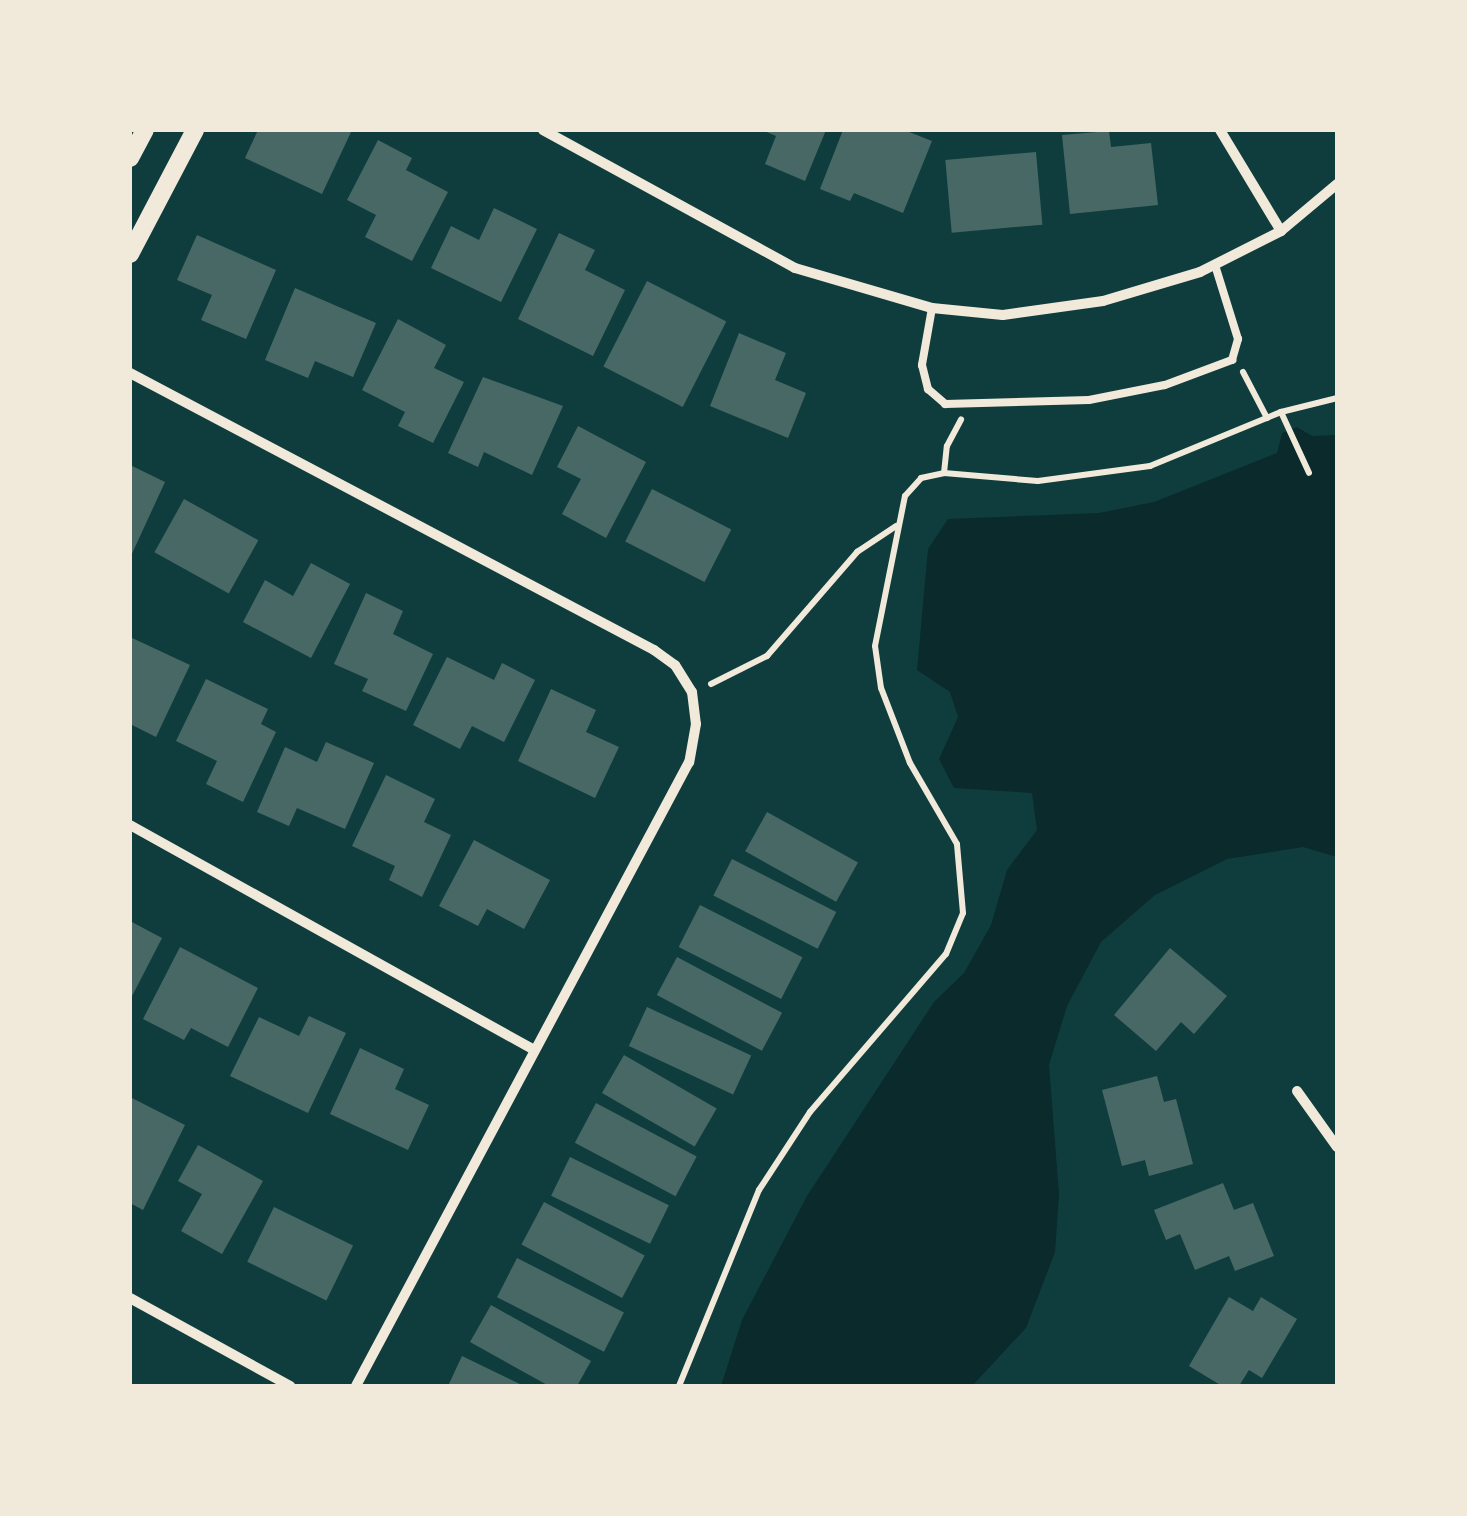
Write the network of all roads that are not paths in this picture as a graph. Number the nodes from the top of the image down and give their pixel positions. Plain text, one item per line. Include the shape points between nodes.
1 (146, 130) edge
2 (195, 130) edge
3 (543, 130) edge
4 (1220, 130) edge
5 (130, 158) edge
6 (1337, 184) edge
7 (1281, 231) junction
8 (130, 254) edge
9 (1215, 265) junction
10 (932, 308) junction
11 (130, 373) edge
12 (130, 825) edge
13 (533, 1049) junction
14 (1297, 1091) dead end
15 (1337, 1146) edge
16 (130, 1298) edge
17 (290, 1386) edge
18 (356, 1386) edge

1 - 5 street
2 - 8 street
3 - 10 street via 794,268
4 - 7 street
6 - 7 street
7 - 9 street
9 - 10 street via 1103,302 1004,315
9 - 10 lane via 1238,339 1232,360 1165,385 1089,400 945,404 928,389 922,365
11 - 13 street via 676,665 692,692 696,724 689,762
12 - 13 street
13 - 18 street
14 - 15 street
16 - 17 street

